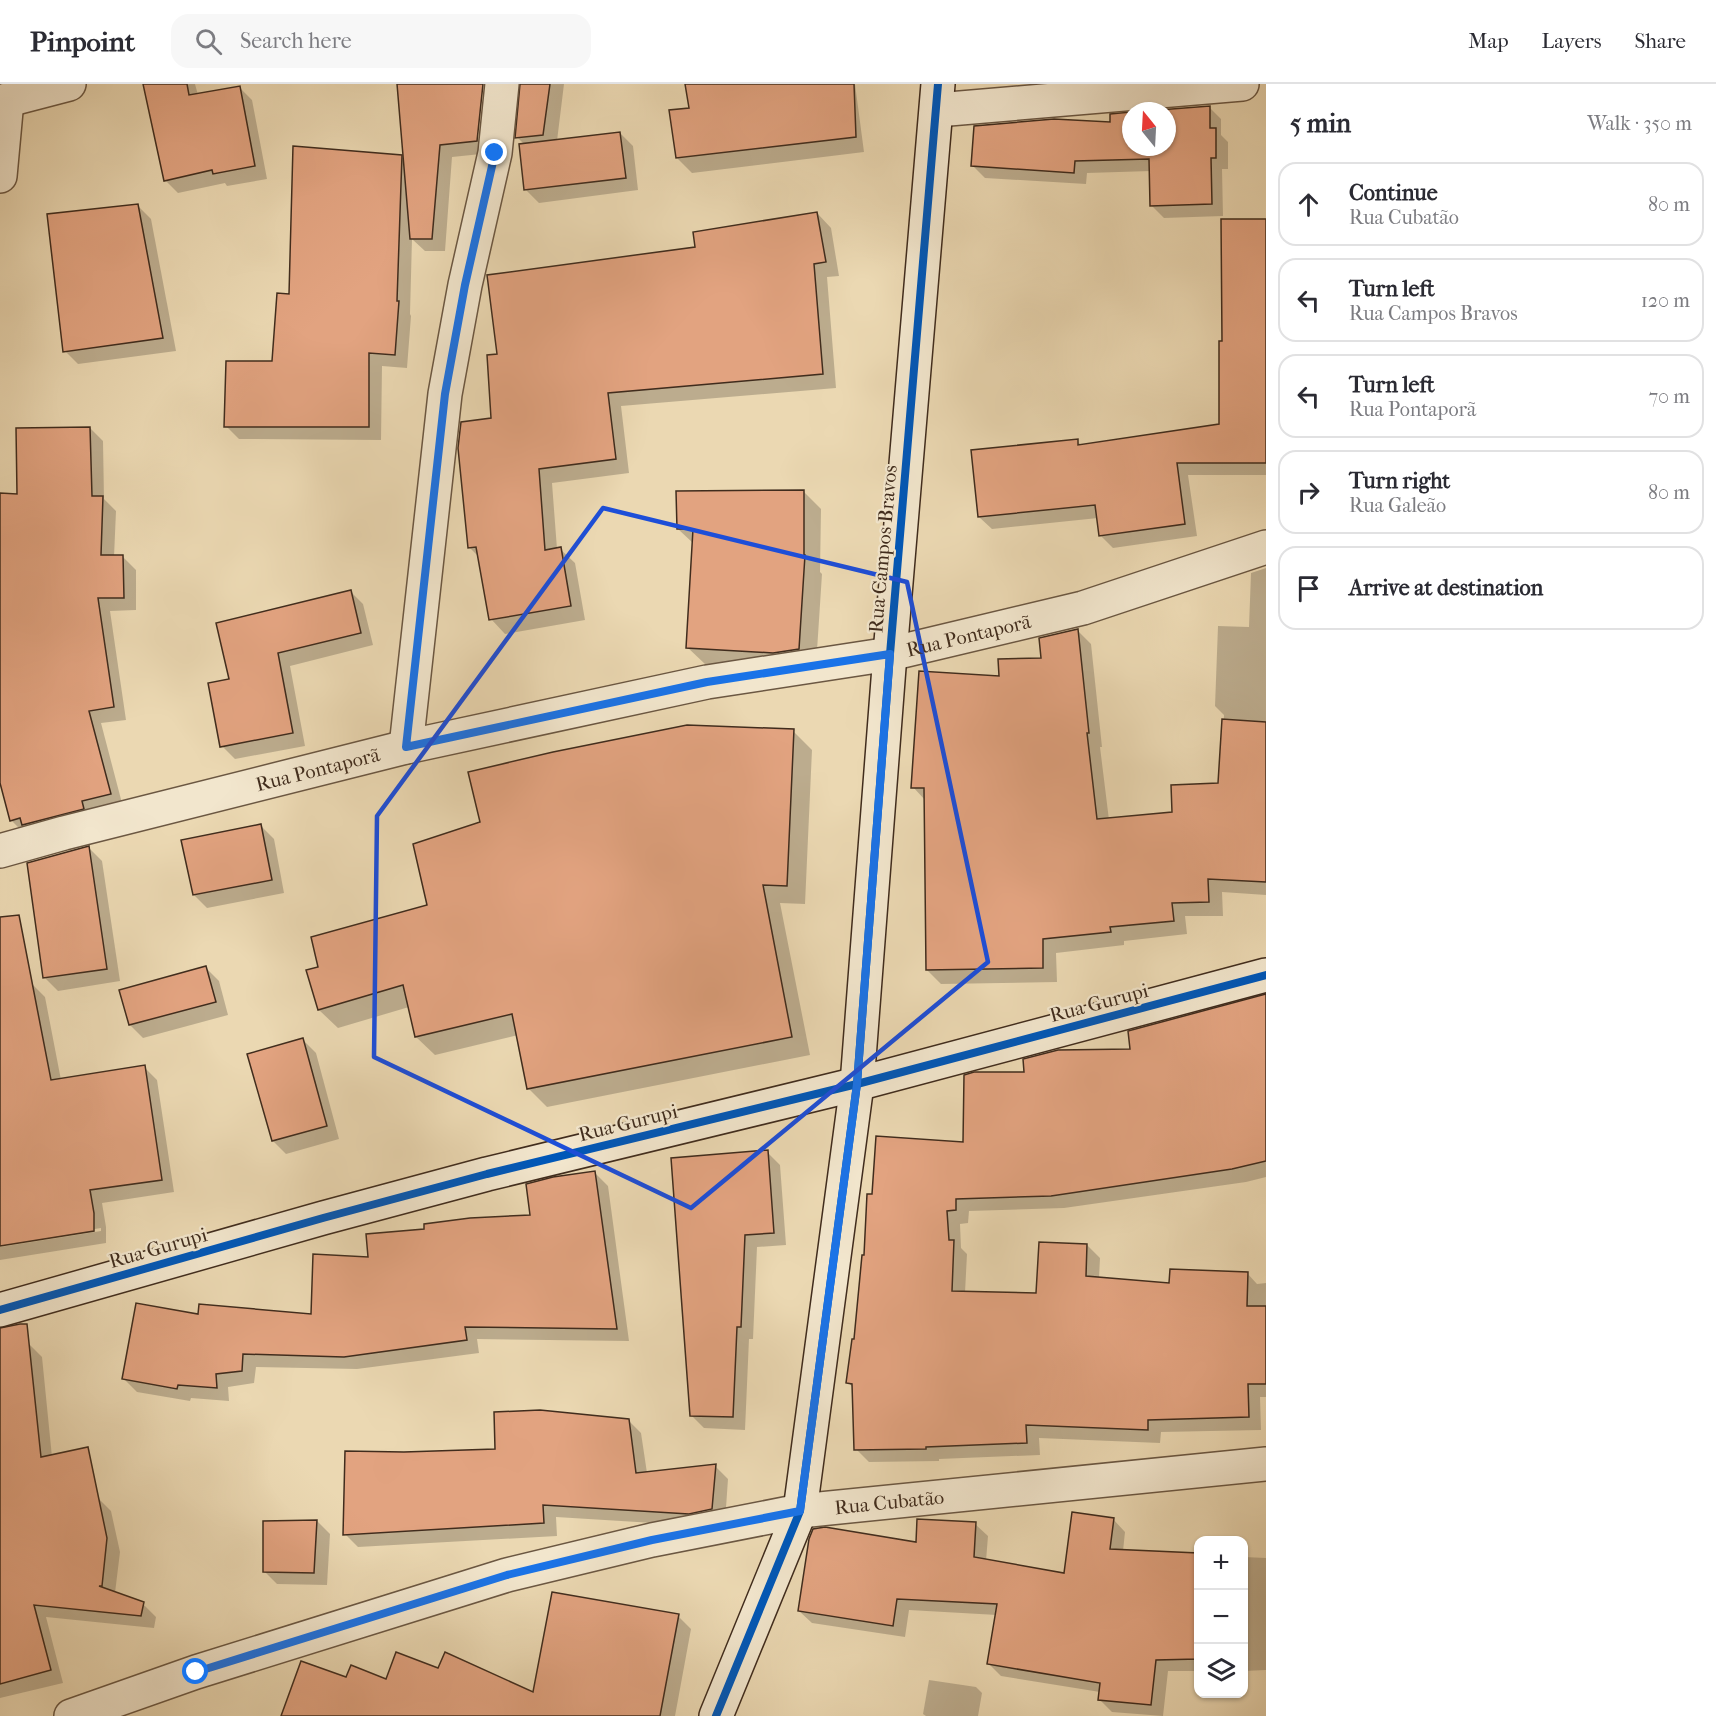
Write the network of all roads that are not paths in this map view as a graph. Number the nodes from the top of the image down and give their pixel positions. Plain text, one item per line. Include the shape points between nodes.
1 (69, 84) edge
2 (502, 84) edge
3 (1242, 84) edge
4 (938, 97) edge
5 (3, 101) edge
6 (0, 176) edge
7 (1266, 547) edge
8 (890, 654) junction
9 (406, 747) junction
10 (0, 851) edge
11 (1266, 975) edge
12 (857, 1084) junction
13 (0, 1310) edge
14 (1266, 1464) edge
15 (800, 1511) junction
16 (71, 1716) edge
17 (716, 1716) edge

1 - 5 street
2 - 9 street via 495,153 445,394
3 - 4 street
4 - 8 street, Rua Campos Bravos
5 - 6 street
7 - 8 street, Rua Pontaporã via 1083,608
8 - 9 street, Rua Pontaporã via 707,682
8 - 12 street, Rua Campos Bravos
9 - 10 street, Rua Pontaporã
11 - 12 street, Rua Gurupi
12 - 13 street, Rua Gurupi via 487,1174
12 - 15 street, Rua Campos Bravos
14 - 15 street, Rua Cubatão
15 - 16 street, Rua Cubatão via 652,1540 507,1575 196,1672
15 - 17 street, Rua Campos Bravos

